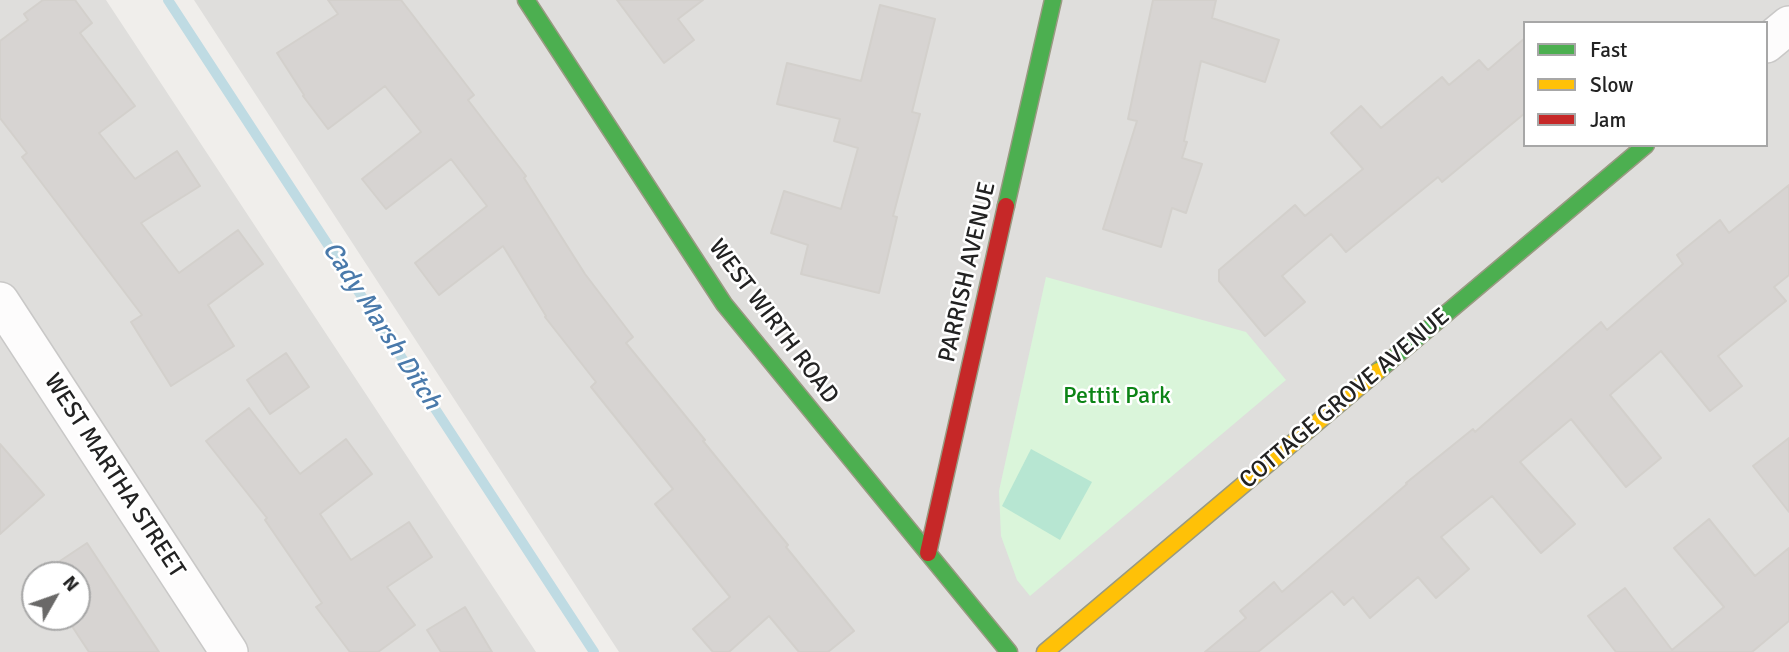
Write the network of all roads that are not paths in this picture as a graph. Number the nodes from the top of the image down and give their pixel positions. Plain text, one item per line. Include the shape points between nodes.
1 (526, 0) edge
2 (1053, 0) edge
3 (1789, 25) edge
4 (1768, 42) edge
5 (1644, 147) edge
6 (0, 301) edge
7 (928, 553) junction
8 (229, 652) edge
9 (1009, 652) edge
10 (1045, 652) edge

1 - 7 street, WEST WIRTH ROAD via 724,304
2 - 7 street, PARRISH AVENUE
3 - 4 street
5 - 10 street, COTTAGE GROVE AVENUE
6 - 8 street, WEST MARTHA STREET
7 - 9 street, WEST WIRTH ROAD

